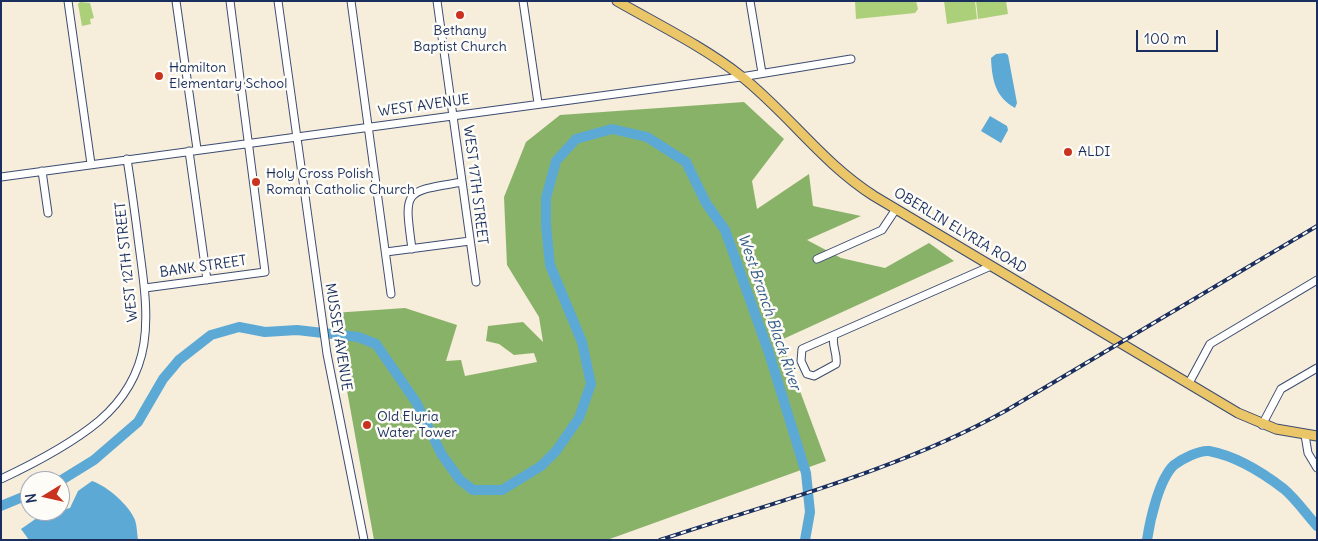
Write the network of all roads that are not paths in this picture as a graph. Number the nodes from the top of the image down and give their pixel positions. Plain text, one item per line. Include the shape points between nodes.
1 (68, 1) edge
2 (176, 1) edge
3 (230, 1) edge
4 (278, 1) edge
5 (351, 1) edge
6 (438, 1) edge
7 (523, 1) edge
8 (617, 1) edge
9 (750, 1) edge
10 (851, 59) dead end
11 (762, 73) junction
12 (741, 77) junction
13 (538, 103) junction
14 (454, 114) junction
15 (368, 126) junction
16 (296, 136) junction
17 (249, 142) junction
18 (197, 149) junction
19 (189, 150) junction
20 (127, 159) junction
21 (91, 164) junction
22 (42, 172) junction
23 (1, 176) edge
24 (462, 182) junction
25 (896, 208) junction
26 (48, 213) dead end
27 (470, 241) junction
28 (412, 249) junction
29 (386, 252) junction
30 (817, 259) dead end
31 (992, 266) junction
32 (207, 280) junction
33 (1317, 280) edge
34 (476, 282) dead end
35 (145, 288) junction
36 (392, 294) dead end
37 (834, 335) junction
38 (1317, 368) edge
39 (1189, 383) junction
40 (1262, 425) junction
41 (1305, 435) junction
42 (1317, 436) edge
43 (1317, 468) edge
44 (2, 476) edge
45 (364, 540) edge

1 - 21 street
2 - 18 street
3 - 17 street
4 - 16 street, MUSSEY AVENUE
5 - 15 street
6 - 14 street, WEST 17TH STREET
7 - 13 street
8 - 12 main road, OBERLIN ELYRIA ROAD via 716,58
9 - 11 street
10 - 11 street, WEST AVENUE
11 - 12 street, WEST AVENUE
12 - 13 street, WEST AVENUE
12 - 25 main road, OBERLIN ELYRIA ROAD via 837,170
13 - 14 street, WEST AVENUE
14 - 15 street, WEST AVENUE
14 - 24 street, WEST 17TH STREET
15 - 16 street, WEST AVENUE
15 - 29 street
16 - 17 street, WEST AVENUE
16 - 45 street, MUSSEY AVENUE via 326,346
17 - 18 street, WEST AVENUE
17 - 32 street, BANK STREET via 265,272
18 - 19 street, WEST AVENUE
19 - 20 street, WEST AVENUE
19 - 32 street
20 - 21 street, WEST AVENUE
20 - 35 street, WEST 12TH STREET
21 - 22 street, WEST AVENUE
22 - 23 street, WEST AVENUE
22 - 26 street
24 - 27 street, WEST 17TH STREET
24 - 28 street via 422,189 410,196 406,209
25 - 30 street via 882,230
25 - 31 main road, OBERLIN ELYRIA ROAD
27 - 28 street
27 - 34 street, WEST 17TH STREET
28 - 29 street
29 - 36 street
31 - 37 street
31 - 39 main road, OBERLIN ELYRIA ROAD
32 - 35 street, BANK STREET
33 - 39 street via 1210,344
35 - 44 street, WEST 12TH STREET via 145,341 127,388 90,428 46,456
37 - 37 street via 799,351 807,374 814,376 834,367 837,361 832,340
38 - 40 street via 1281,389
39 - 40 main road, OBERLIN ELYRIA ROAD
40 - 41 main road, OBERLIN ELYRIA ROAD
41 - 42 main road, OBERLIN ELYRIA ROAD
41 - 43 street via 1308,453

